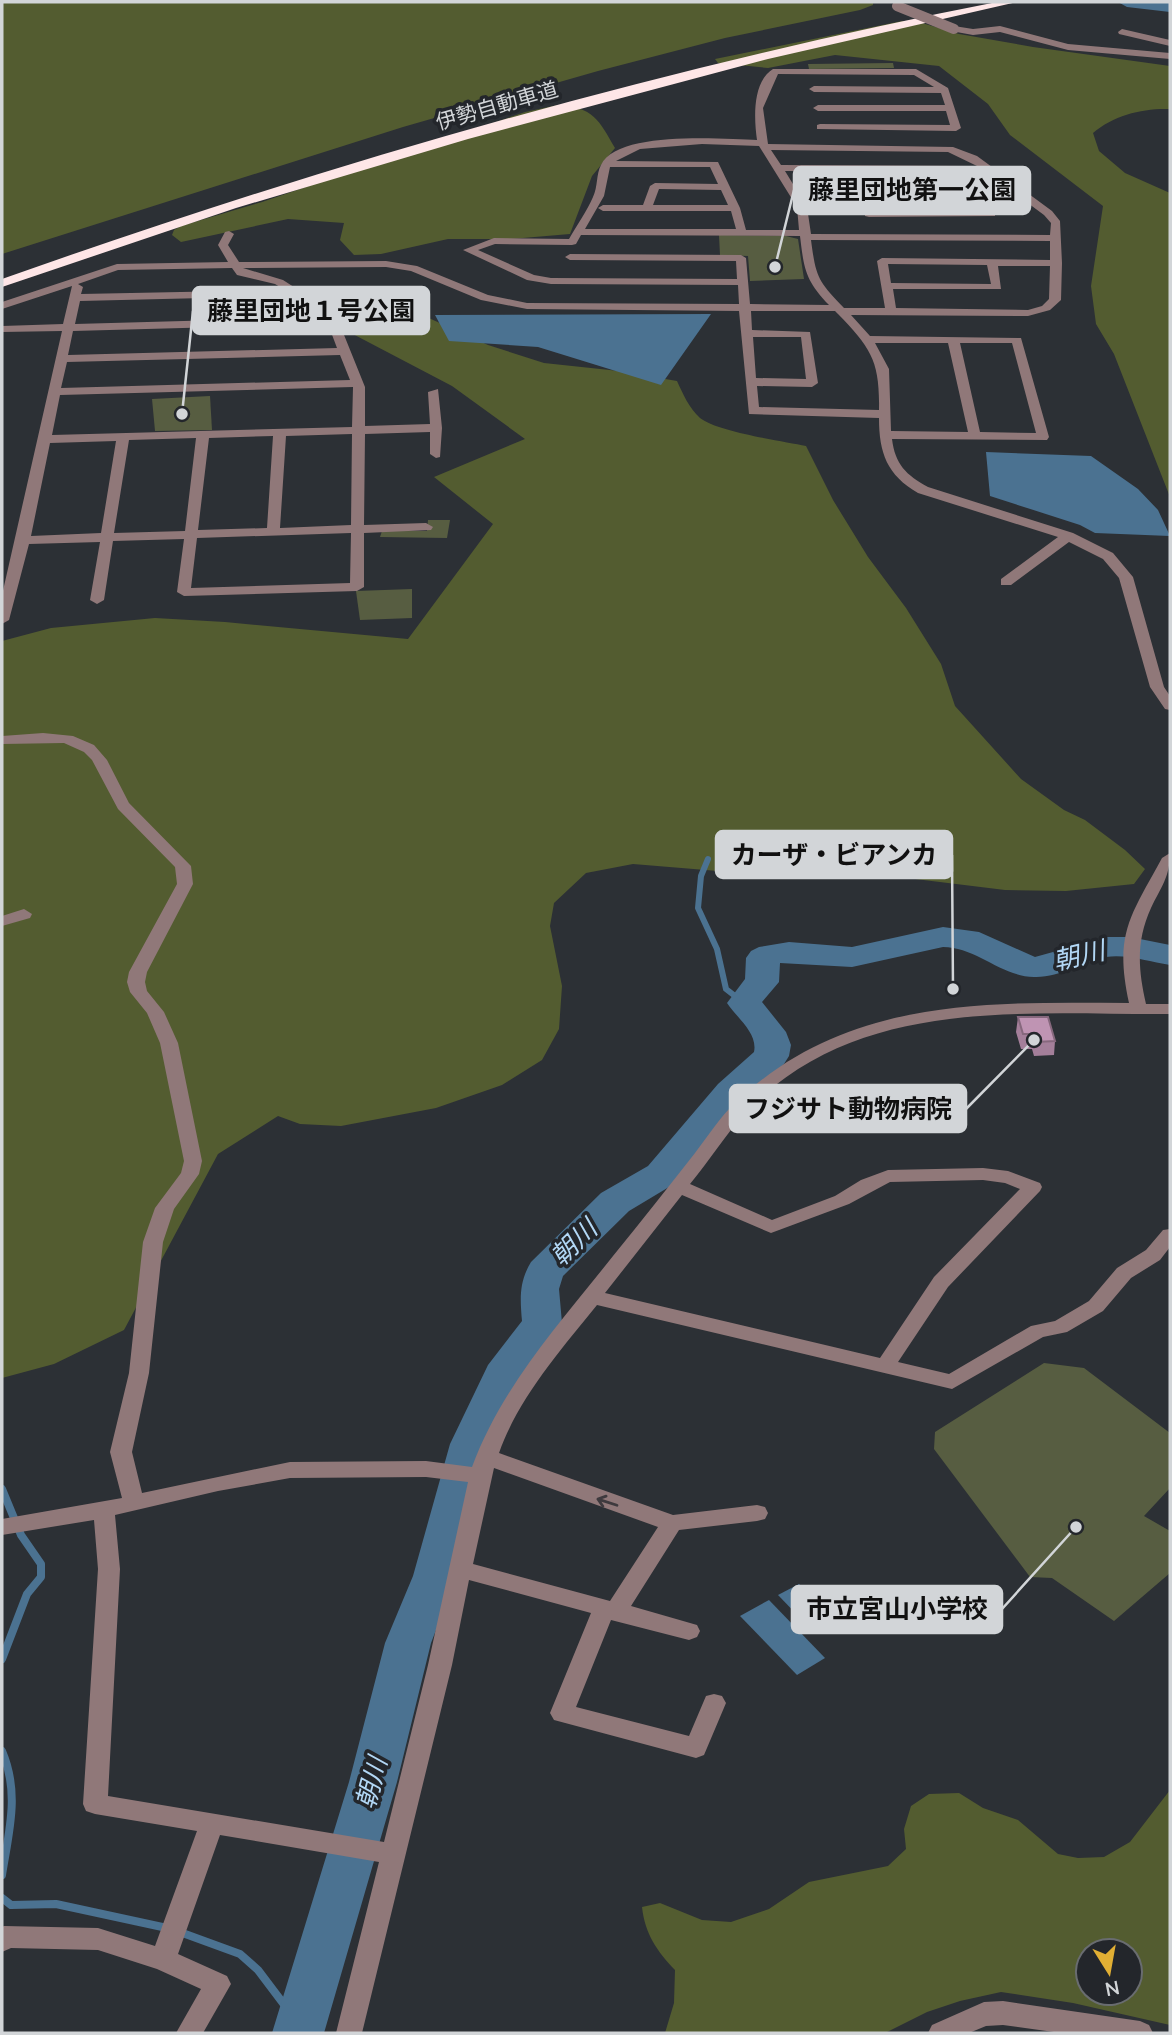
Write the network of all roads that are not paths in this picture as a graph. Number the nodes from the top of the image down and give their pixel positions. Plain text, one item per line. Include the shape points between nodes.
1 (984, 2) edge
2 (1012, 2) edge
3 (897, 6) dead end
4 (858, 32) junction
5 (1122, 32) dead end
6 (1170, 43) edge
7 (1170, 56) edge
8 (810, 71) junction
9 (814, 89) junction
10 (946, 90) junction
11 (818, 107) junction
12 (950, 108) junction
13 (820, 127) junction
14 (763, 145) junction
15 (822, 147) junction
16 (606, 164) junction
17 (777, 168) junction
18 (839, 168) junction
19 (988, 169) junction
20 (725, 187) junction
21 (857, 191) junction
22 (603, 208) dead end
23 (647, 208) junction
24 (735, 208) junction
25 (869, 214) junction
26 (580, 232) junction
27 (742, 233) junction
28 (229, 234) dead end
29 (806, 235) junction
30 (870, 237) junction
31 (1056, 239) junction
32 (572, 242) junction
33 (570, 257) junction
34 (992, 262) junction
35 (1057, 263) junction
36 (234, 264) junction
37 (24, 271) junction
38 (2, 275) edge
39 (78, 281) junction
40 (569, 281) junction
41 (742, 282) junction
42 (2, 283) edge
43 (886, 286) junction
44 (298, 292) junction
45 (74, 298) junction
46 (2, 306) edge
47 (567, 307) junction
48 (744, 308) junction
49 (838, 310) junction
50 (891, 312) junction
51 (332, 320) junction
52 (68, 328) junction
53 (2, 329) edge
54 (748, 333) junction
55 (865, 339) junction
56 (953, 339) junction
57 (345, 351) junction
58 (62, 359) junction
59 (752, 382) junction
60 (358, 383) junction
61 (434, 391) dead end
62 (55, 393) junction
63 (886, 414) junction
64 (436, 428) junction
65 (359, 430) junction
66 (280, 432) junction
67 (203, 435) junction
68 (886, 435) junction
69 (975, 436) junction
70 (123, 437) junction
71 (45, 439) junction
72 (436, 454) dead end
73 (426, 527) dead end
74 (358, 529) junction
75 (274, 532) junction
76 (191, 534) junction
77 (1068, 536) junction
78 (107, 537) junction
79 (23, 540) junction
80 (1006, 582) dead end
81 (97, 600) dead end
82 (2, 620) edge
83 (1170, 706) edge
84 (2, 740) edge
85 (1170, 858) edge
86 (24, 914) dead end
87 (2, 921) edge
88 (1139, 1009) junction
89 (1170, 1009) edge
90 (678, 1186) junction
91 (1170, 1235) edge
92 (592, 1297) junction
93 (885, 1366) junction
94 (479, 1469) junction
95 (134, 1503) junction
96 (104, 1510) junction
97 (757, 1513) dead end
98 (672, 1523) junction
99 (2, 1527) edge
100 (461, 1569) junction
101 (609, 1610) junction
102 (689, 1631) dead end
103 (714, 1703) dead end
104 (212, 1823) junction
105 (393, 1854) junction
106 (2, 1941) edge
107 (169, 1943) junction
108 (189, 2033) edge
109 (349, 2033) edge
110 (941, 2033) edge
111 (1140, 2033) edge

1 - 4 highway, 伊勢自動車道
2 - 4 highway, 伊勢自動車道
3 - 7 street, bridge via 954,29 1000,29 1068,47
4 - 37 highway, 伊勢自動車道 via 673,77 266,192
5 - 6 street
8 - 9 street
8 - 10 street via 916,72
8 - 14 street via 772,73 758,108
9 - 10 street
9 - 11 street
10 - 12 street
11 - 12 street
11 - 13 street
12 - 13 street via 957,128
13 - 15 street
14 - 15 street
14 - 16 street via 645,145 622,152
14 - 17 street
15 - 19 street via 949,149
16 - 20 street via 714,164
16 - 26 street via 599,196
17 - 18 street
17 - 29 street via 802,207
18 - 19 street
18 - 21 street
19 - 31 street via 1053,218
20 - 23 street via 655,186
20 - 24 street
21 - 25 street
21 - 25 street via 959,191 991,214
22 - 23 street
23 - 24 street
24 - 27 street
25 - 30 street
26 - 27 street
26 - 32 street
27 - 29 street
28 - 36 street via 223,245
29 - 30 street
29 - 49 street via 815,284
30 - 31 street
31 - 35 street
32 - 33 street
32 - 40 street via 494,242 468,250 531,278
33 - 40 street
33 - 41 street via 741,258
34 - 35 street
34 - 43 street via 882,261
34 - 43 street via 997,287
35 - 50 street via 1055,300 1039,311
36 - 39 street via 117,267
36 - 44 street via 241,273
36 - 47 street via 400,266 501,302
37 - 38 highway, 伊勢自動車道
37 - 42 highway, 伊勢自動車道
39 - 45 street
39 - 46 street
40 - 41 street
40 - 47 street
41 - 48 street
43 - 50 street
44 - 45 street
44 - 51 street via 333,295
45 - 52 street
47 - 48 street
48 - 49 street
48 - 54 street
49 - 50 street
49 - 55 street
51 - 52 street
51 - 57 street
52 - 53 street
52 - 58 street
54 - 59 street
54 - 59 street via 806,334 813,383
55 - 56 street
55 - 63 street via 882,367
56 - 69 street
56 - 69 street via 1017,340 1043,438
57 - 58 street
57 - 60 street
58 - 62 street
59 - 63 street via 753,411
60 - 62 street
60 - 65 street
61 - 64 street
62 - 71 street
63 - 68 street
64 - 65 street
64 - 72 street
65 - 66 street
65 - 74 street
66 - 67 street
66 - 75 street
67 - 70 street
67 - 76 street
68 - 69 street
68 - 77 street via 888,461 914,486
70 - 71 street
70 - 78 street
71 - 79 street
73 - 74 street
74 - 75 street
74 - 76 street via 357,587 184,592
75 - 76 street
76 - 78 street
77 - 80 street
77 - 83 street via 1100,551 1122,570 1157,687
78 - 79 street
78 - 81 street
79 - 82 street
84 - 95 street via 61,738 95,752 141,827 183,866 185,884 136,982 169,1043 193,1161 190,1174 165,1208 153,1242 139,1373 121,1452
85 - 88 street via 1137,923 1132,946
86 - 87 street
88 - 89 street
88 - 90 street via 959,1011 908,1017 861,1030 809,1055 761,1086
90 - 92 street
90 - 93 street via 771,1227 842,1200 888,1176 983,1174 1033,1186 941,1282
91 - 93 street via 1153,1255 1124,1273 1096,1306 1060,1326 1038,1331 952,1382
92 - 93 street
92 - 94 street via 526,1381
94 - 95 street via 290,1470
98 -> 94 street
94 - 100 street
95 - 96 street
96 - 99 street
96 - 104 street via 109,1569 95,1804
97 - 98 street
98 - 101 street
100 - 101 street
100 - 105 street
101 - 102 street
101 - 103 street via 562,1713 696,1748
104 - 105 street
104 - 107 street
105 - 109 street
106 - 107 street via 4,1937
107 - 108 street via 218,1984
110 - 111 street via 984,2014 1003,2013

